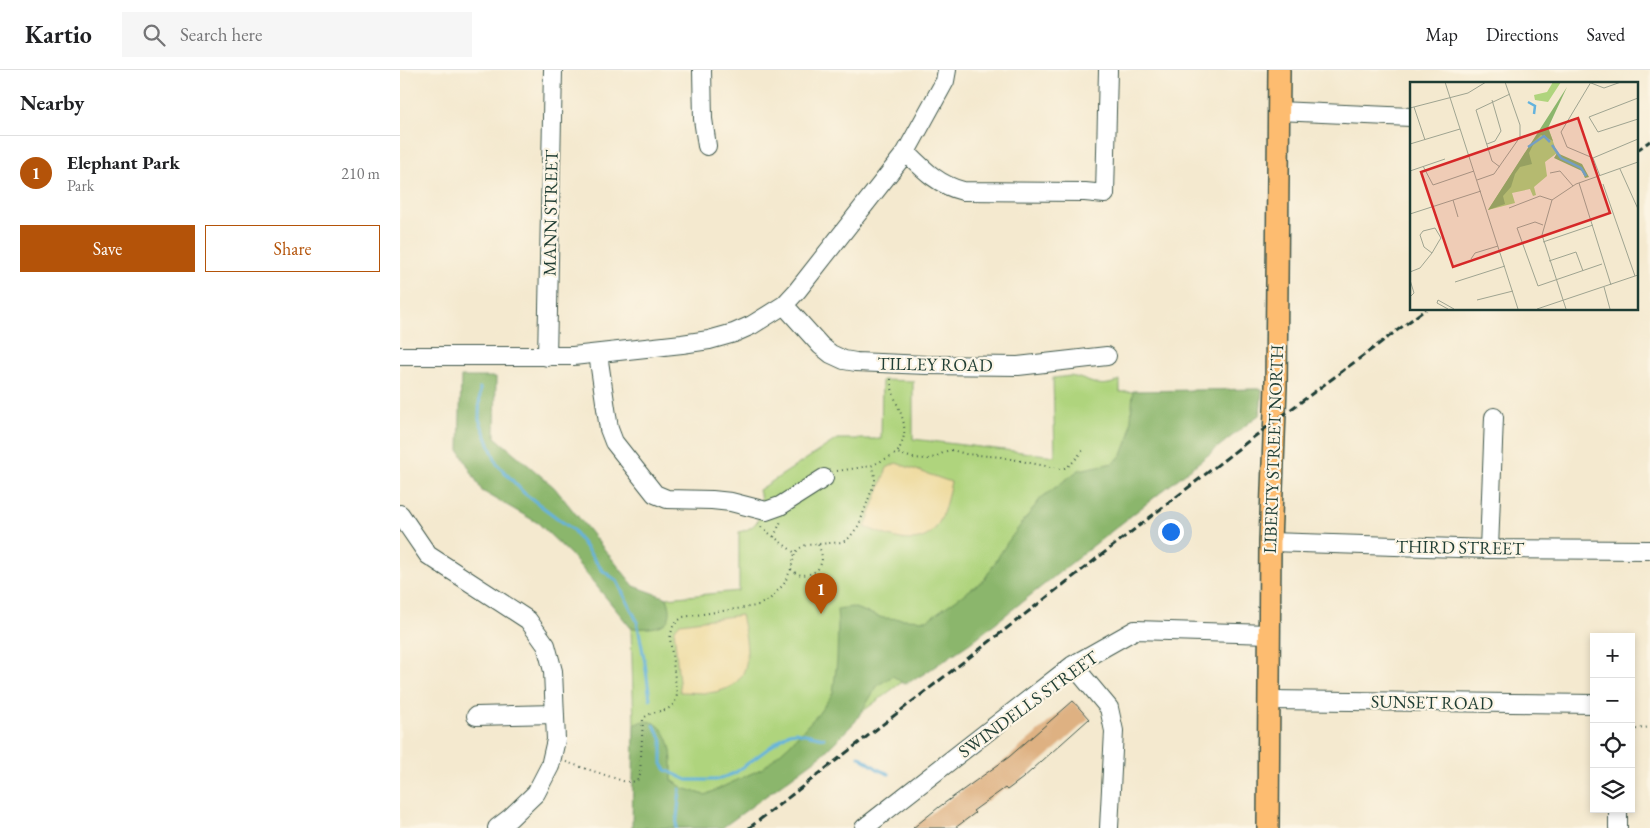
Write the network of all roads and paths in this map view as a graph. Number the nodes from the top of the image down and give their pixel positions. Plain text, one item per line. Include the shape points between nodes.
1 (552, 70) edge
2 (702, 70) edge
3 (947, 70) edge
4 (1108, 70) edge
5 (1279, 70) edge
6 (1278, 111) junction
7 (1410, 117) edge
8 (707, 146) dead end
9 (906, 152) junction
10 (784, 305) junction
11 (598, 354) junction
12 (400, 356) edge
13 (1107, 356) dead end
14 (547, 357) junction
15 (891, 379) dead end
16 (1494, 417) dead end
17 (1085, 448) dead end
18 (897, 453) junction
19 (871, 466) junction
20 (824, 478) joint
21 (400, 514) edge
22 (754, 522) dead end
23 (1270, 542) junction
24 (818, 544) junction
25 (1489, 549) junction
26 (1650, 550) edge
27 (795, 553) junction
28 (791, 569) junction
29 (1270, 634) junction
30 (1073, 665) junction
31 (1270, 700) junction
32 (1590, 704) edge
33 (555, 714) junction
34 (476, 716) dead end
35 (1650, 727) edge
36 (1635, 729) edge
37 (552, 757) junction
38 (1618, 813) edge
39 (497, 828) edge
40 (864, 828) edge
41 (1109, 828) edge
42 (1268, 828) edge
43 (1618, 828) edge

1 - 14 street, MANN STREET
2 - 8 street
3 - 9 street via 945,81
4 - 9 street via 1105,194 962,191 938,181
5 - 6 main road, LIBERTY STREET NORTH
6 - 7 street
6 - 23 main road, LIBERTY STREET NORTH via 1276,386
9 - 10 street
10 - 11 street via 752,325 709,340
10 - 13 street, TILLEY ROAD via 826,350 844,360 856,362 1018,366
11 - 14 street
11 - 20 street via 609,429 614,442 655,494 668,499 731,502 766,511 773,510
12 - 14 street
15 - 18 path via 904,424 904,439
16 - 25 street
17 - 18 path via 1071,465 1061,469 952,450 928,459
18 - 19 path
19 - 20 path via 839,470
19 - 24 path via 875,481 855,532 843,542
21 - 33 street via 428,555 528,620 546,645 552,671
22 - 27 path
23 - 25 street, THIRD STREET
23 - 29 main road, LIBERTY STREET NORTH
24 - 27 path via 806,545
24 - 28 path via 822,560 816,571 802,575
25 - 26 street, THIRD STREET
27 - 28 path
28 - 37 path via 784,584 769,600 756,606 683,617 673,626 670,638 677,695 670,708 643,719 637,781 623,781
29 - 30 street, SWINDELLS STREET via 1135,630
29 - 31 main road, LIBERTY STREET NORTH
30 - 40 street, SWINDELLS STREET
30 - 41 street via 1109,708 1114,731
31 - 32 street, SUNSET ROAD
31 - 42 main road, LIBERTY STREET NORTH
33 - 34 street
33 - 37 street via 556,740
35 - 36 path
37 - 39 street via 536,793
38 - 43 street

